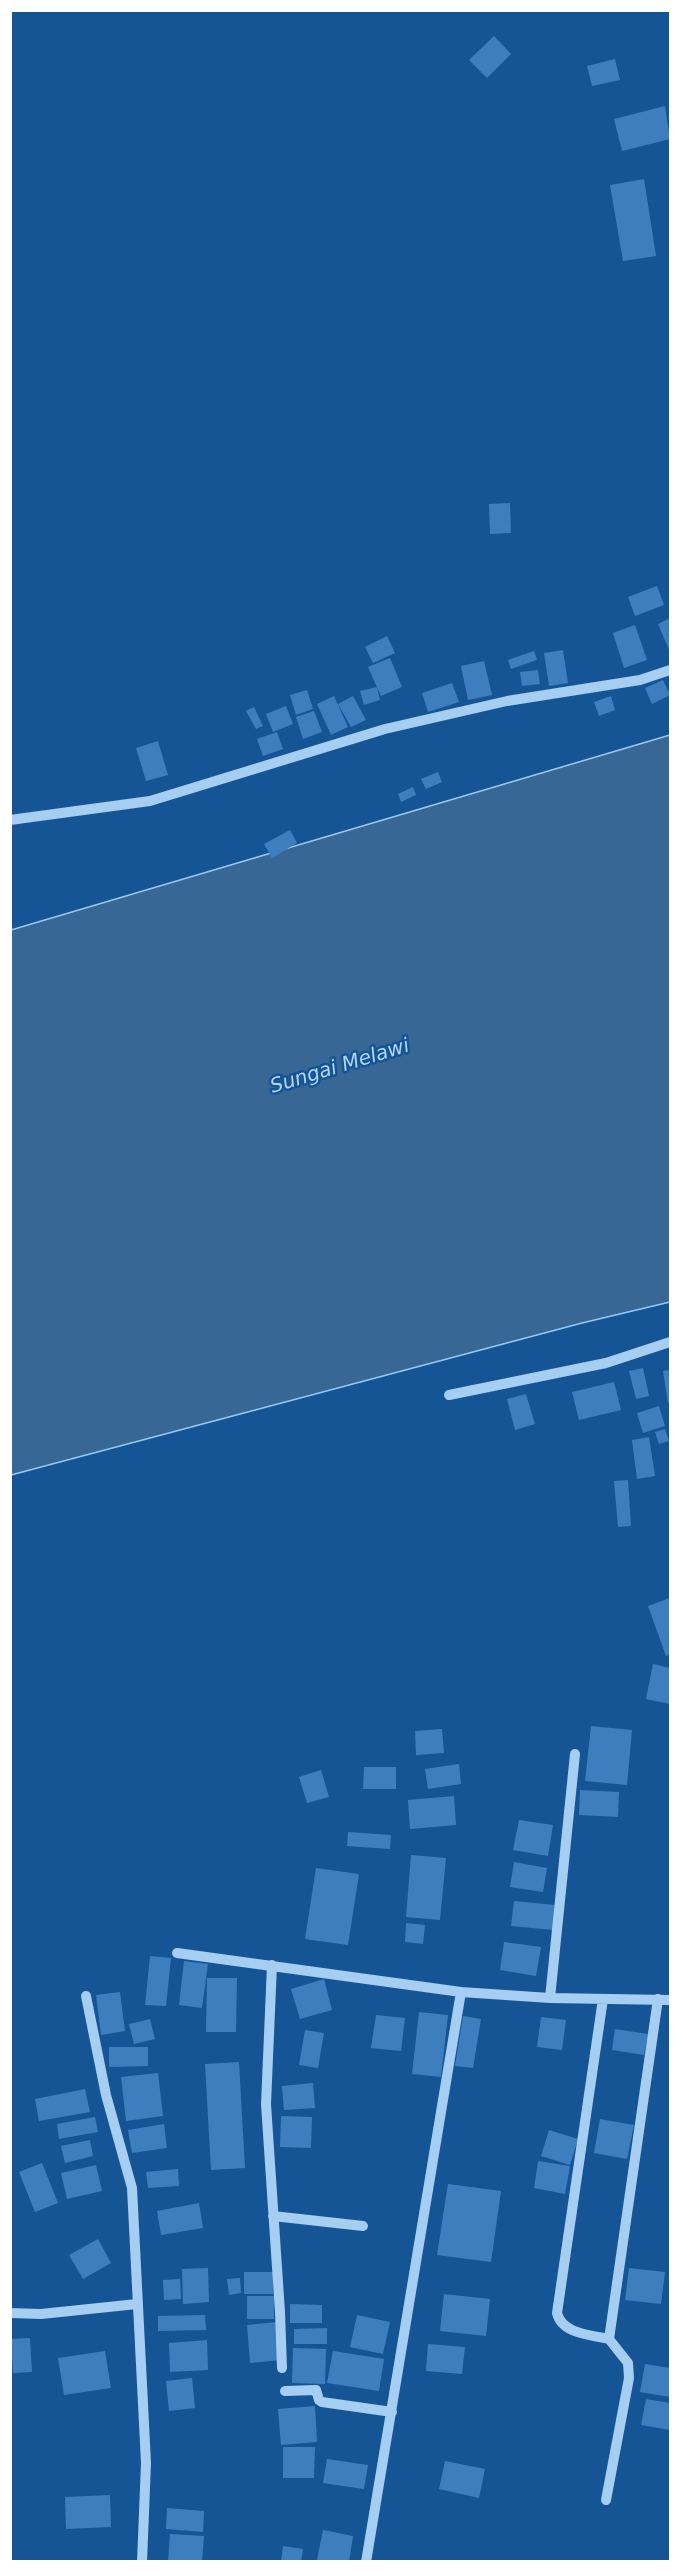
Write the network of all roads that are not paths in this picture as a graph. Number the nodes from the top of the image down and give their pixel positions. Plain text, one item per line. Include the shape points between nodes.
1 (670, 670) edge
2 (10, 820) edge
3 (670, 1342) edge
4 (449, 1395) dead end
5 (575, 1754) dead end
6 (177, 1953) dead end
7 (272, 1965) junction
8 (461, 1992) junction
9 (86, 1995) dead end
10 (550, 1998) junction
11 (603, 1999) junction
12 (658, 1999) junction
13 (670, 2000) edge
14 (273, 2216) junction
15 (363, 2226) dead end
16 (138, 2304) junction
17 (10, 2313) edge
18 (609, 2339) junction
19 (282, 2368) dead end
20 (285, 2391) dead end
21 (392, 2412) junction
22 (606, 2500) dead end
23 (142, 2562) edge
24 (366, 2562) edge

1 - 2 street via 640,680 507,701 385,729 150,801
3 - 4 street via 606,1362
5 - 10 street
6 - 7 street
7 - 8 street
7 - 14 street via 266,2104
8 - 10 street
8 - 21 street
9 - 16 street via 106,2095 132,2188
10 - 11 street
11 - 12 street
11 - 18 street via 557,2313 558,2320 569,2330
12 - 13 street
12 - 18 street
14 - 15 street
14 - 19 street
16 - 17 street via 41,2314
16 - 23 street via 146,2463
18 - 22 street via 628,2363 629,2378
20 - 21 street via 316,2390 322,2402
21 - 24 street

